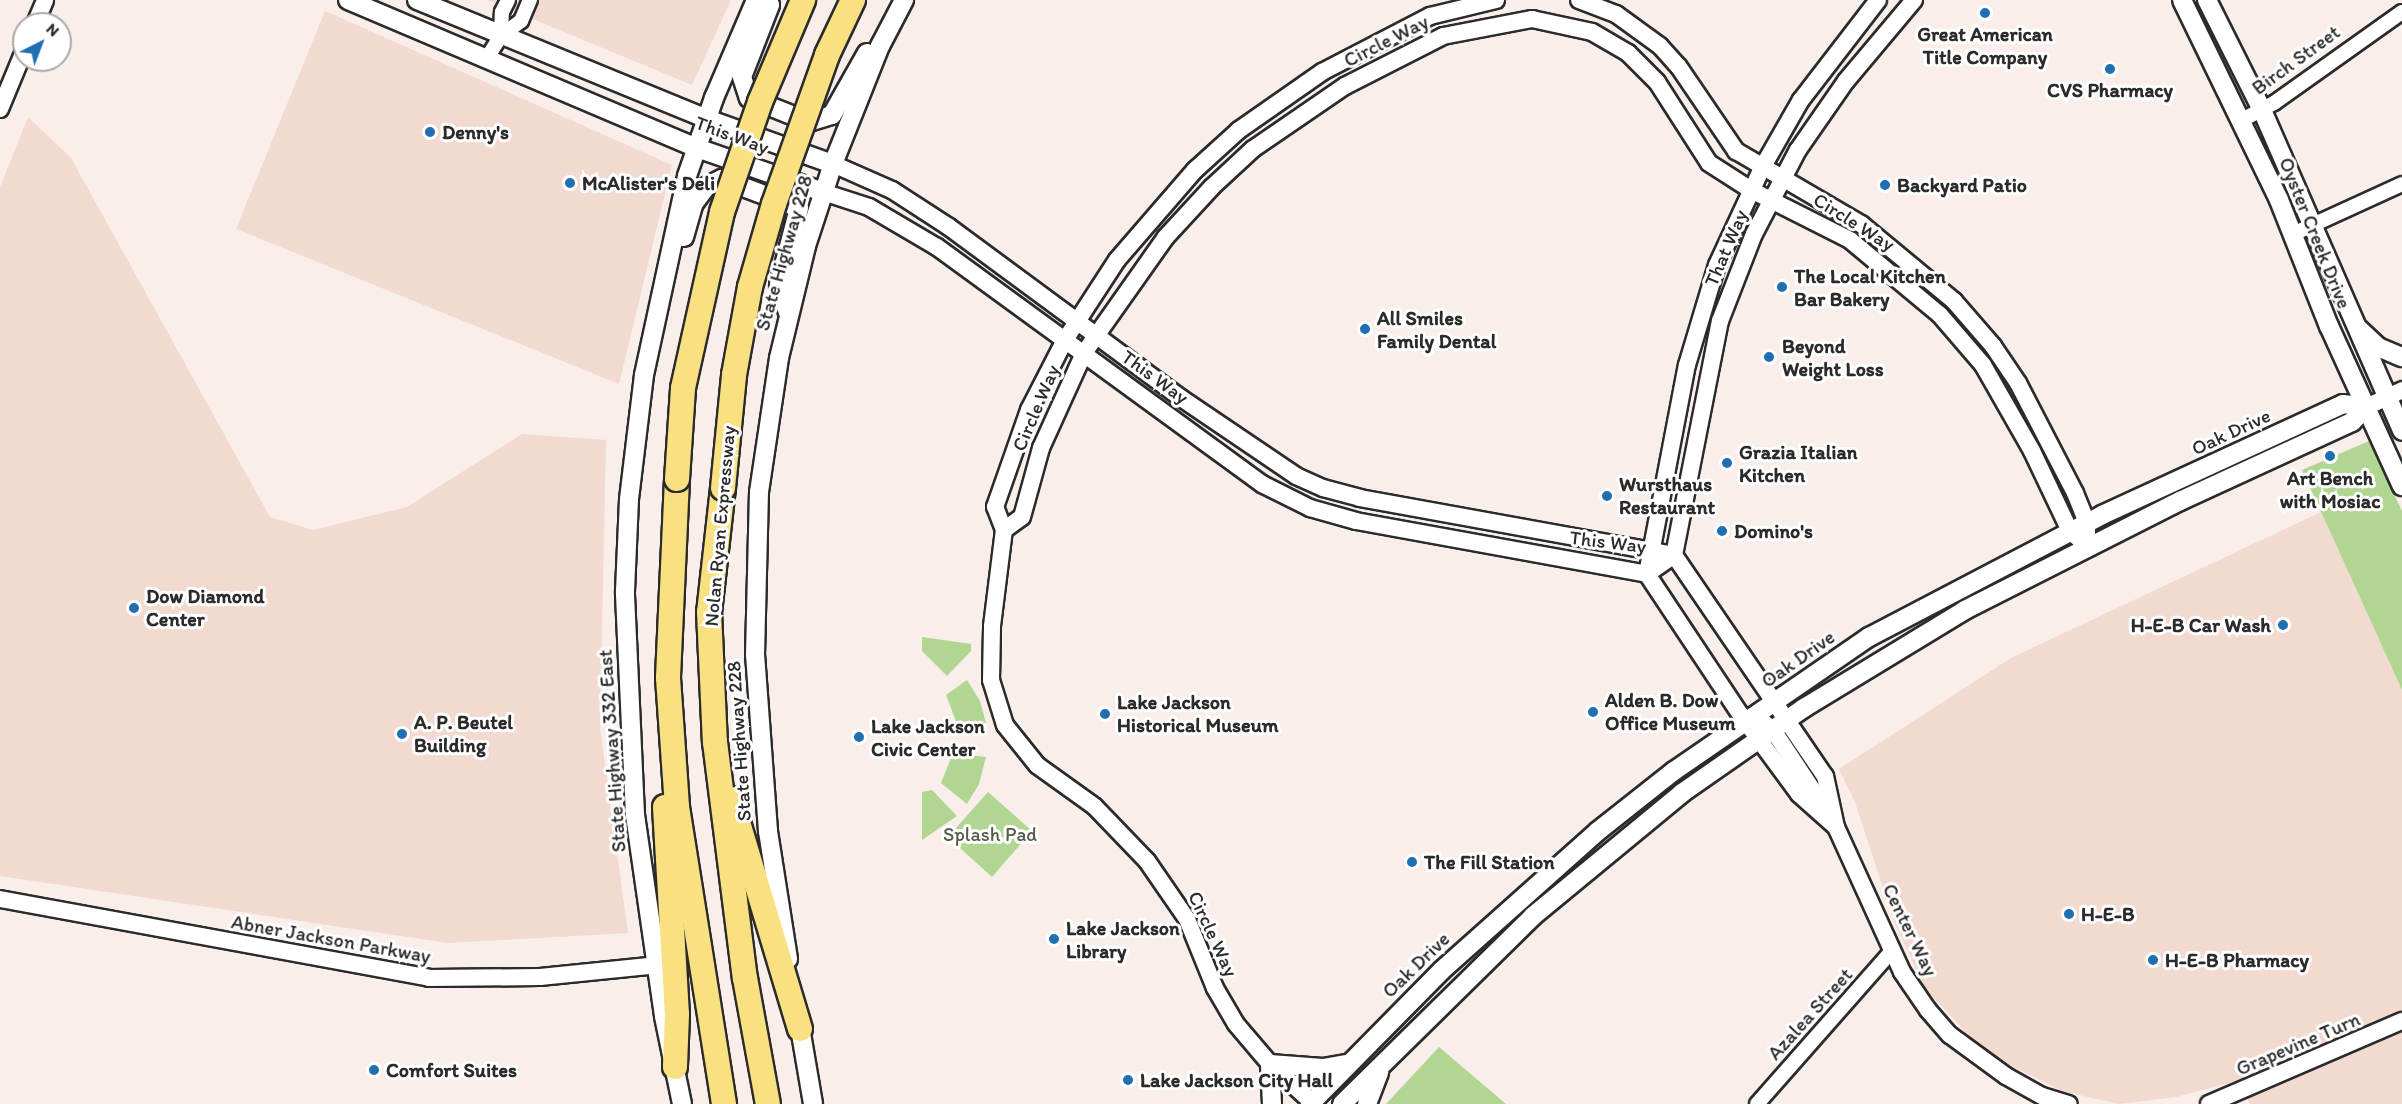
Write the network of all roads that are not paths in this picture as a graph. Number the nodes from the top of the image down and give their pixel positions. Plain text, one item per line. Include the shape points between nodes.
1 (348, 0) edge
2 (417, 0) edge
3 (508, 0) edge
4 (530, 0) edge
5 (756, 0) edge
6 (768, 0) edge
7 (803, 0) edge
8 (853, 0) edge
9 (904, 0) edge
10 (1497, 0) edge
11 (1579, 0) edge
12 (1878, 0) edge
13 (1914, 0) edge
14 (2182, 0) edge
15 (2207, 0) edge
16 (1478, 1) edge
17 (2402, 12) edge
18 (1502, 23) junction
19 (1483, 26) junction
20 (501, 36) junction
21 (880, 46) junction
22 (487, 58) junction
23 (15, 72) edge
24 (0, 109) edge
25 (2262, 110) junction
26 (707, 119) junction
27 (2242, 120) junction
28 (697, 148) junction
29 (833, 165) junction
30 (1762, 168) junction
31 (1781, 178) junction
32 (2402, 184) edge
33 (1751, 190) junction
34 (823, 192) junction
35 (1771, 198) junction
36 (2312, 225) junction
37 (2293, 234) junction
38 (668, 255) junction
39 (788, 313) junction
40 (1077, 321) junction
41 (2351, 321) junction
42 (1095, 334) junction
43 (1065, 340) junction
44 (1084, 353) junction
45 (2402, 357) edge
46 (2394, 394) edge
47 (2366, 407) junction
48 (2402, 431) edge
49 (2402, 486) edge
50 (2087, 522) junction
51 (1004, 530) junction
52 (2070, 531) junction
53 (2086, 546) junction
54 (1652, 552) junction
55 (1674, 555) junction
56 (1647, 574) junction
57 (668, 678) junction
58 (1775, 702) junction
59 (1746, 722) junction
60 (1773, 730) junction
61 (715, 742) junction
62 (1836, 827) junction
63 (0, 899) edge
64 (1893, 950) junction
65 (658, 964) junction
66 (2402, 1021) edge
67 (800, 1029) junction
68 (1350, 1063) junction
69 (1382, 1063) junction
70 (1270, 1064) junction
71 (675, 1066) junction
72 (2041, 1100) edge
73 (1312, 1103) edge
74 (682, 1104) edge
75 (724, 1104) edge
76 (768, 1104) edge
77 (813, 1104) edge
78 (1272, 1104) edge
79 (1342, 1104) edge
80 (1367, 1104) edge
81 (1757, 1104) edge
82 (2069, 1104) edge
83 (2209, 1104) edge

1 - 22 main road, This Way
2 - 20 main road, This Way
3 - 20 street via 502,12
4 - 20 street via 521,21
5 - 26 main road
6 - 21 main road via 770,5 741,77 749,98 809,122 832,115 867,53
7 - 57 highway, Nolan Ryan Expressway, bridge via 760,102 722,212 683,388
8 - 61 highway, Nolan Ryan Expressway, bridge via 827,55 796,140 750,287 734,375 709,612
9 - 21 main road, State Highway 228
10 - 16 street, Circle Way
10 - 18 street
11 - 30 street, Circle Way via 1616,15 1660,46 1679,67 1727,143
12 - 30 street, That Way via 1801,100
13 - 31 street, That Way via 1846,81
14 - 27 main road, Oyster Creek Drive
15 - 25 main road, Oyster Creek Drive
16 - 19 street
16 - 40 street, Circle Way via 1430,16 1322,72 1239,130 1149,219
17 - 25 street, Birch Street
18 - 19 street, Circle Way
18 - 33 street, Circle Way via 1532,19 1572,25 1619,47 1657,82 1708,163
19 - 42 street, Circle Way via 1443,36 1345,86 1253,149 1165,238
20 - 22 street
20 - 26 main road, This Way
21 - 29 main road, State Highway 228
22 - 28 main road, This Way
23 - 24 street
25 - 27 street, Birch Street
25 - 36 main road, Oyster Creek Drive
26 - 28 main road
26 - 29 main road, This Way
27 - 37 main road, Oyster Creek Drive
28 - 34 main road, This Way
28 - 38 main road
29 - 34 main road, State Highway 228
29 - 40 street, This Way via 859,174 917,206
30 - 31 street, Circle Way
30 - 33 street, That Way
31 - 35 street, That Way
31 - 50 street, Circle Way via 1839,209 1901,254 1978,328 2018,383
32 - 36 street
33 - 35 street, Circle Way
33 - 54 street, That Way via 1700,312 1681,390
34 - 39 main road, State Highway 228
34 - 43 street, This Way via 869,207 923,239
35 - 52 street, Circle Way via 1857,246 1907,284 1955,332 2001,393
35 - 55 street, That Way via 1720,321
36 - 37 street
36 - 41 main road, Oyster Creek Drive
37 - 47 main road, Oyster Creek Drive
38 - 39 main road via 682,244 694,203 706,187 722,179 799,208 779,285
38 - 65 main road, State Highway 332 East via 639,404 625,591 635,815
39 - 67 main road, State Highway 228 via 759,492 755,655 768,831
40 - 42 street, This Way
40 - 43 street, Circle Way
41 - 45 main road via 2378,347
41 - 46 main road, Oyster Creek Drive
42 - 44 street, Circle Way
42 - 54 street, This Way via 1267,459 1323,488
43 - 44 street, This Way
43 - 51 street, Circle Way via 1029,410 995,507
44 - 51 street, Circle Way via 1041,448 1022,517
44 - 56 street, This Way via 1263,484 1316,510
46 - 47 street, Oak Drive
46 - 48 main road, Oyster Creek Drive
47 - 49 main road, Oyster Creek Drive
47 - 50 main road, Oak Drive via 2343,404
47 - 53 main road, Oak Drive via 2352,422
50 - 52 main road, Oak Drive
50 - 53 street, Circle Way
51 - 70 street, Circle Way via 991,657 993,691 1005,725 1037,765 1094,806 1147,861 1187,919 1225,1006
52 - 53 street, Circle Way
52 - 58 main road, Oak Drive via 1869,637
53 - 60 main road, Oak Drive via 1923,633
54 - 55 street, This Way
54 - 56 street
55 - 56 street, This Way
55 - 58 street, Center Way
56 - 59 street, Center Way
57 - 71 highway via 664,778
57 - 75 highway, Nolan Ryan Expressway via 677,807
58 - 59 main road, Oak Drive
58 - 60 street, Center Way
59 - 60 street, Center Way
59 - 68 main road, Oak Drive via 1598,831 1450,963
60 - 62 street, Center Way via 1799,795
60 - 62 street, Center Way via 1825,776
60 - 69 main road, Oak Drive via 1673,800 1540,909
61 - 67 highway
61 - 76 highway, Nolan Ryan Expressway via 735,912
62 - 64 street, Center Way
63 - 65 street, Abner Jackson Parkway via 429,978 540,977
64 - 72 street, Center Way via 1902,972 1950,1035
64 - 81 street, Azalea Street
65 - 71 main road, State Highway 332 East
66 - 83 street, Grapevine Turn
67 - 77 main road, State Highway 228
68 - 70 main road via 1323,1068
68 - 73 main road, Oak Drive
69 - 79 main road, Oak Drive
69 - 80 main road
70 - 73 street, Circle Way
70 - 78 main road
71 - 74 main road, State Highway 332 East
72 - 82 street

